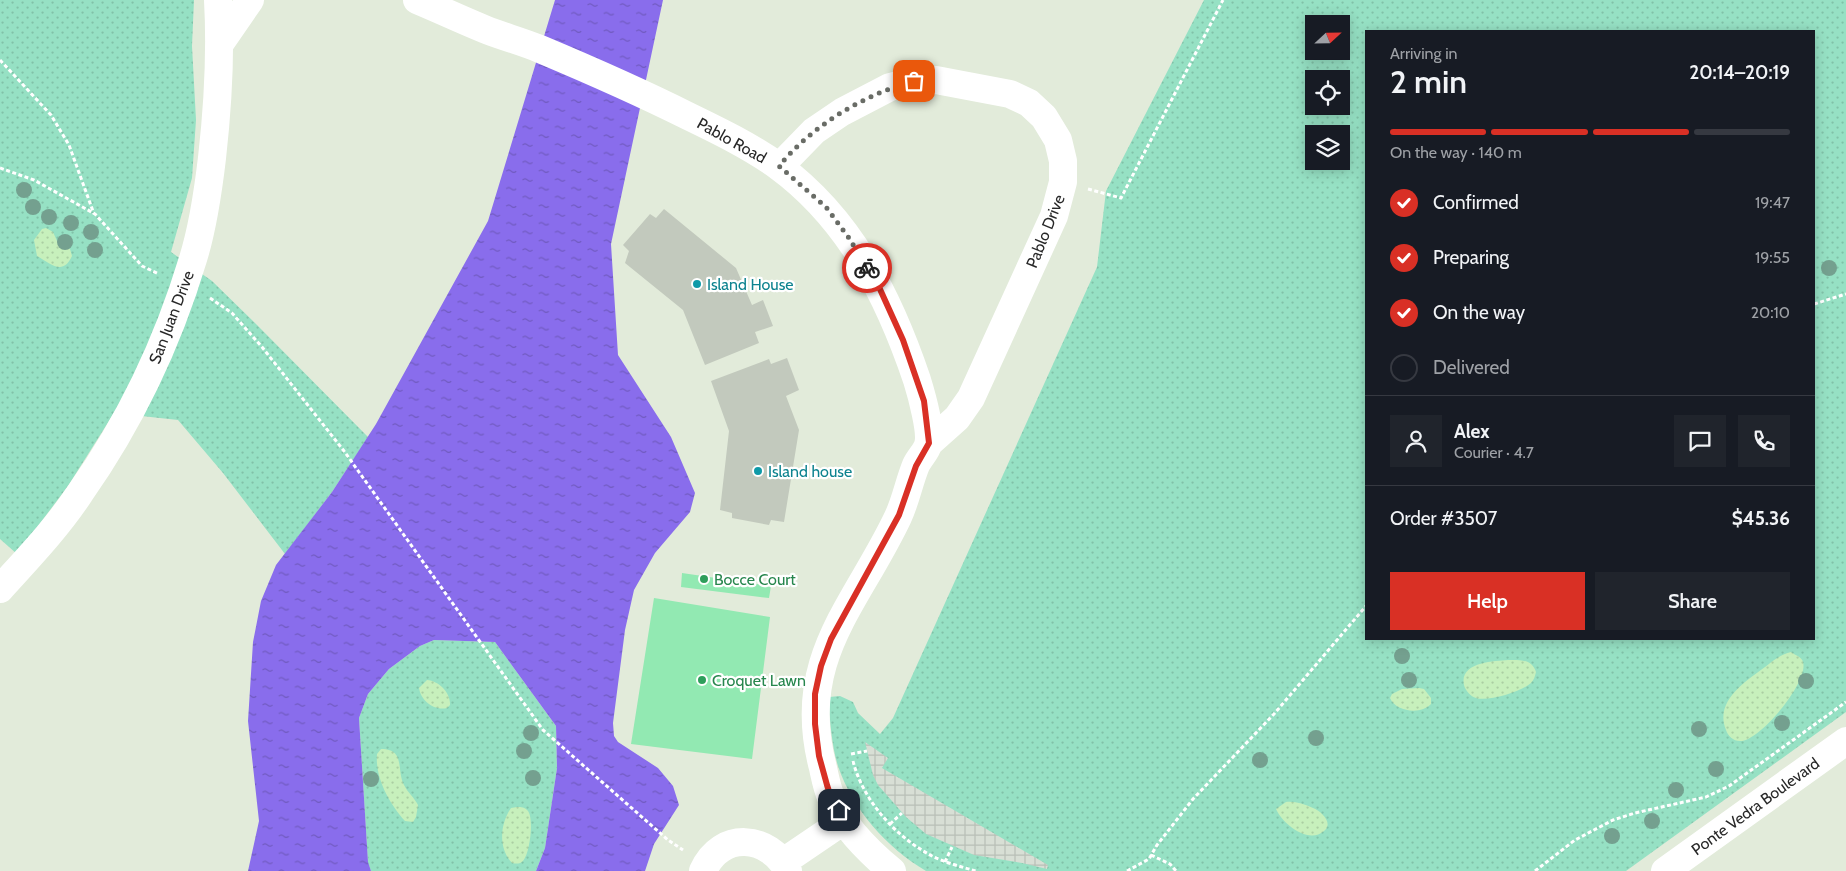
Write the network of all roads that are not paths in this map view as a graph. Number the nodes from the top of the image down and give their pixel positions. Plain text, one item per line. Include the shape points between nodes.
1 (218, 0) edge
2 (250, 0) edge
3 (416, 0) edge
4 (221, 42) junction
5 (779, 166) junction
6 (929, 443) junction
7 (0, 589) edge
8 (1846, 741) edge
9 (845, 820) junction
10 (786, 866) edge
11 (703, 871) edge
12 (892, 871) edge
13 (1665, 871) edge

1 - 4 street, San Juan Drive
2 - 4 street
3 - 5 street, Pablo Road via 536,47 650,97 739,141
4 - 7 street, San Juan Drive via 218,106 208,190 194,257 173,321 115,440 80,494
5 - 6 street, Pablo Road via 826,207 879,287 903,340 924,401
5 - 6 street, Pablo Drive via 814,131 842,112 890,88 914,81 936,80 1010,94 1029,103 1044,117 1058,140 1063,182 1054,216 972,398 957,418
6 - 9 street via 916,466 899,515 831,639 821,666 815,694 819,756 831,798
8 - 13 street, Ponte Vedra Boulevard
9 - 10 street
9 - 12 street via 873,856
10 - 11 street via 767,847 743,842 720,850

